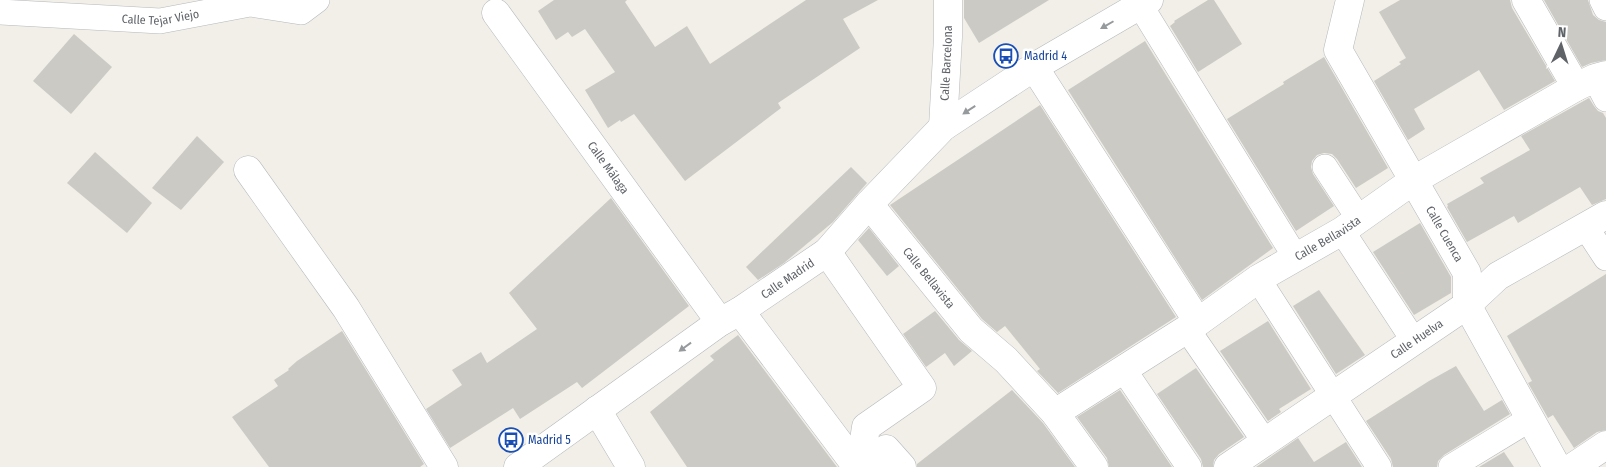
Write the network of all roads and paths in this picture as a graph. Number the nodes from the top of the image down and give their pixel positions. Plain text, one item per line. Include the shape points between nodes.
1 (317, 0) edge
2 (948, 0) edge
3 (1350, 0) edge
4 (1526, 0) edge
5 (1602, 0) edge
6 (1145, 3) edge
7 (1606, 8) edge
8 (0, 12) edge
9 (496, 13) dead end
10 (1034, 67) junction
11 (1596, 85) edge
12 (944, 127) junction
13 (1325, 167) dead end
14 (248, 170) dead end
15 (1414, 180) junction
16 (869, 204) junction
17 (1596, 221) edge
18 (1351, 225) junction
19 (827, 252) junction
20 (1296, 258) junction
21 (1606, 258) edge
22 (1258, 280) junction
23 (1467, 305) junction
24 (730, 316) junction
25 (1192, 326) junction
26 (1414, 341) junction
27 (1124, 370) junction
28 (1332, 396) junction
29 (597, 410) junction
30 (1055, 413) junction
31 (1530, 418) junction
32 (1264, 442) junction
33 (1606, 446) edge
34 (444, 467) edge
35 (518, 467) edge
36 (631, 467) edge
37 (858, 467) edge
38 (864, 467) edge
39 (902, 467) edge
40 (1094, 467) edge
41 (1189, 467) edge
42 (1228, 467) edge
43 (1379, 467) edge
44 (1451, 467) edge
45 (1557, 467) edge
46 (1573, 467) edge

1 - 8 street, Calle Tejar Viejo via 301,12 250,4 160,21
2 - 12 street, Calle Barcelona
3 - 15 street, Calle Cuenca via 1338,50
4 - 11 street
5 - 7 street
6 -> 10 street, Calle Madrid
6 - 20 street
9 - 24 street, Calle Málaga
10 -> 12 street, Calle Madrid
10 - 25 street
11 - 15 street, Calle Bellavista
12 - 16 street, Calle Madrid
13 - 18 street
14 - 34 street via 346,308
15 - 18 street, Calle Bellavista
15 - 23 street, Calle Cuenca via 1467,273
16 - 19 street, Calle Madrid
16 - 30 street, Calle Bellavista via 971,330 1006,360
17 - 21 street
17 - 23 street, Calle Huelva via 1498,276
18 - 20 street, Calle Bellavista
18 - 26 street
19 - 24 street, Calle Madrid
19 - 37 street via 922,388 866,427
20 - 22 street, Calle Bellavista
22 - 25 street, Calle Bellavista
22 - 28 street
23 - 26 street, Calle Huelva
23 - 31 street, Calle Cuenca
24 -> 29 street, Calle Madrid
24 - 37 street, Calle Málaga
25 - 27 street, Calle Bellavista
25 - 32 street
26 - 28 street, Calle Huelva
27 - 30 street, Calle Bellavista
27 - 41 street
28 - 32 street, Calle Huelva
28 - 43 street
29 - 35 street, Calle Madrid
29 - 36 street
30 - 40 street, Calle Bellavista
31 - 44 street
31 - 45 street, Calle Cuenca
32 - 42 street, Calle Huelva
33 - 46 street
38 - 39 street via 886,449

